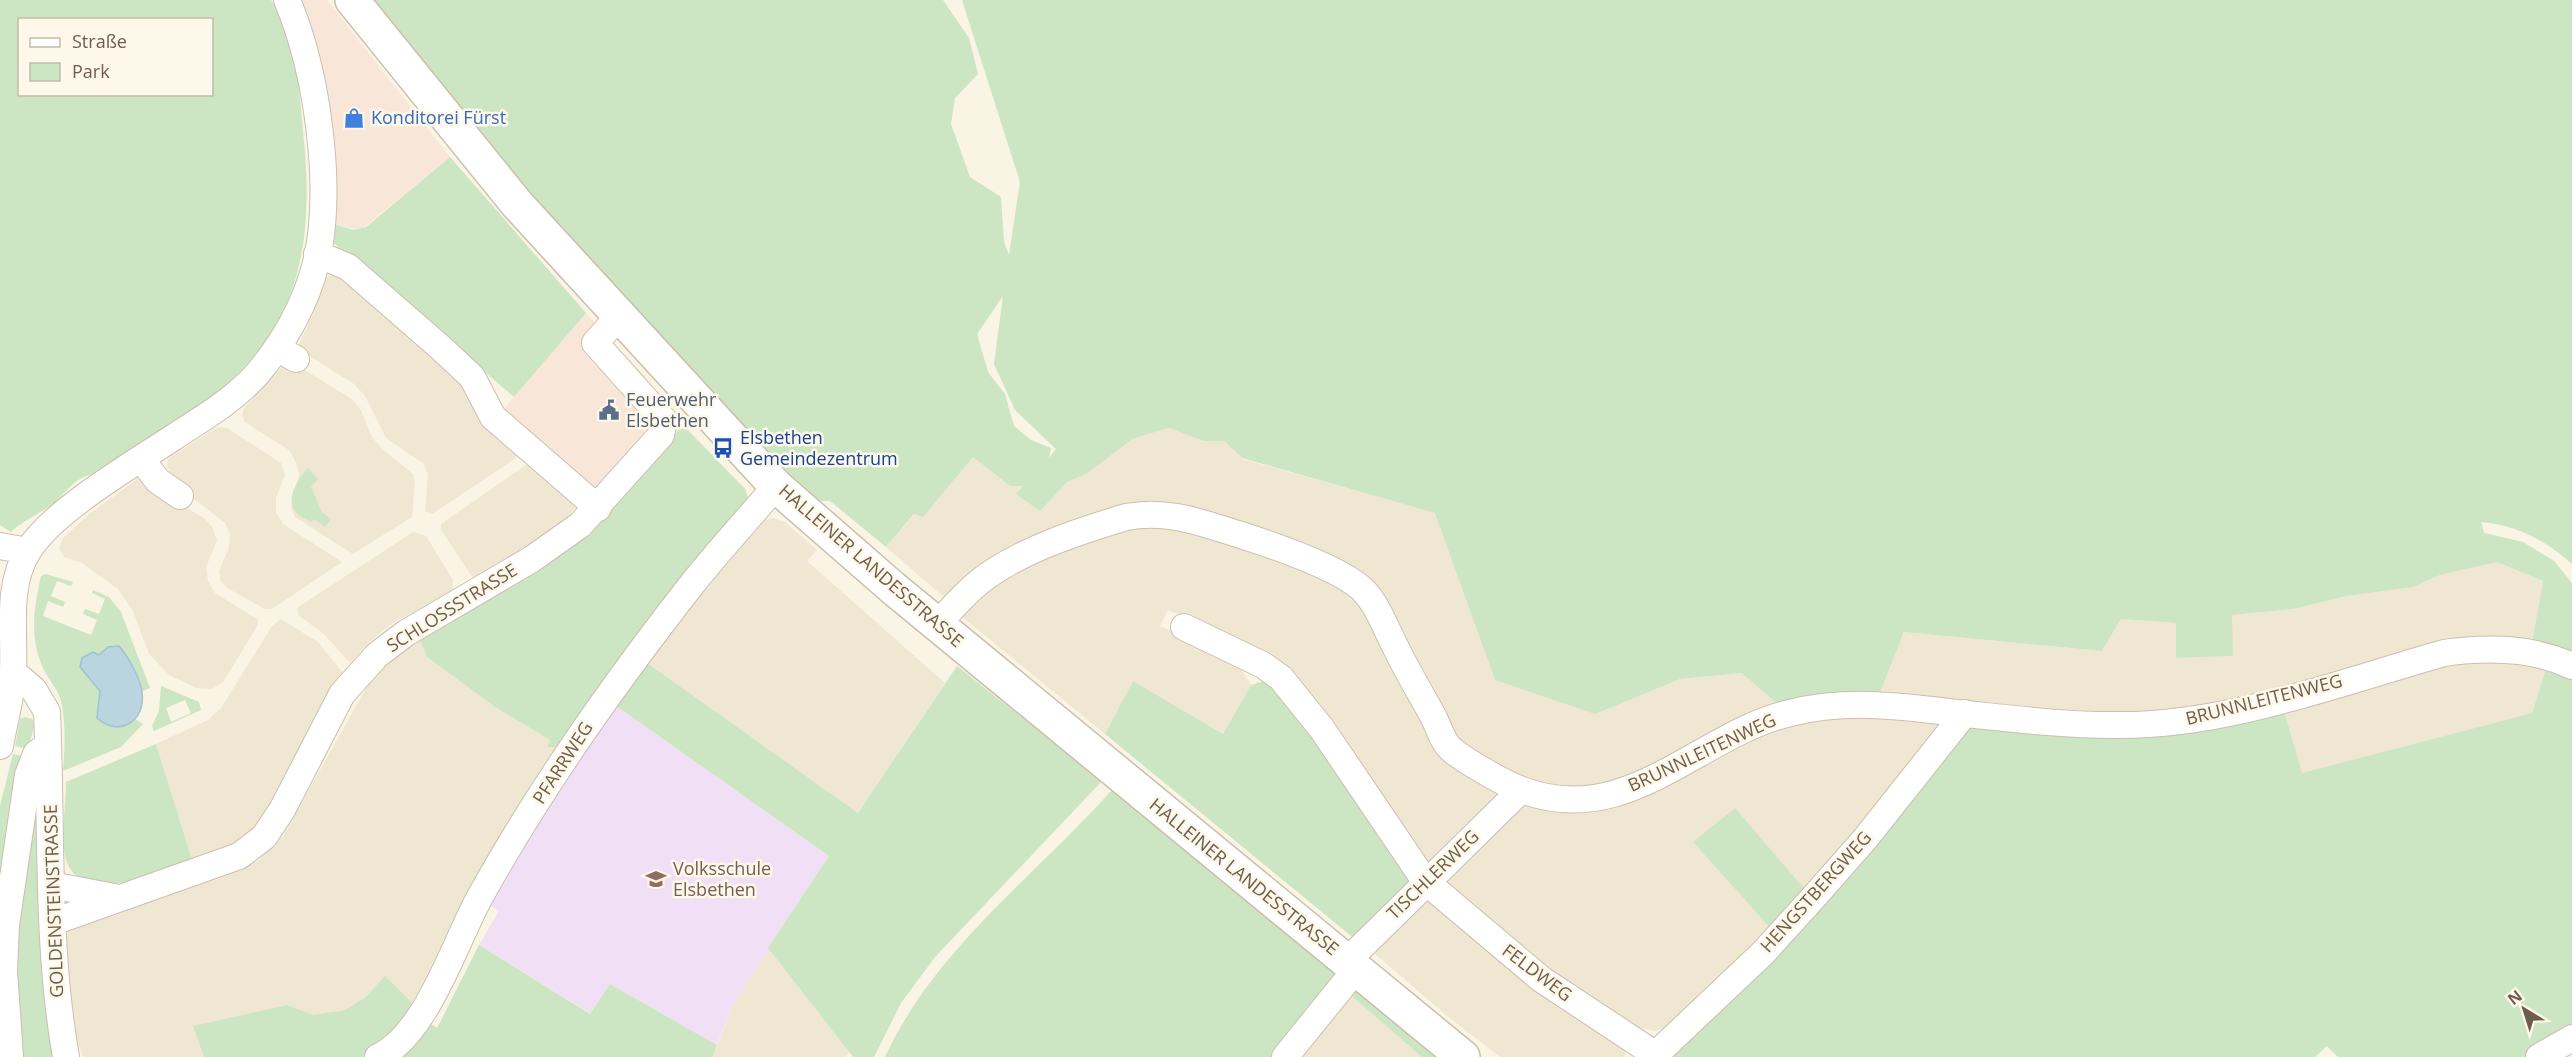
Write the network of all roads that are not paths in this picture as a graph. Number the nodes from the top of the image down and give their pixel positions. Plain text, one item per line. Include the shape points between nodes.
1 (287, 0) edge
2 (352, 0) edge
3 (317, 254) junction
4 (619, 316) junction
5 (141, 459) junction
6 (776, 486) junction
7 (180, 496) dead end
8 (598, 508) junction
9 (0, 546) edge
10 (28, 551) junction
11 (6, 595) edge
12 (938, 624) junction
13 (1184, 627) dead end
14 (2572, 666) edge
15 (13, 672) junction
16 (1965, 714) junction
17 (48, 745) junction
18 (0, 746) edge
19 (1521, 790) junction
20 (1425, 882) junction
21 (51, 885) junction
22 (117, 898) junction
23 (53, 922) junction
24 (1352, 964) junction
25 (2572, 1038) edge
26 (1655, 1056) edge
27 (10, 1057) edge
28 (66, 1057) edge
29 (378, 1057) edge
30 (1285, 1057) edge
31 (1463, 1057) edge
32 (2539, 1057) edge

1 - 3 street via 308,64 317,121 323,205
2 - 4 main road, HALLEINER LANDESSTRASSE via 517,204
3 - 5 street via 287,354 256,375 229,413
3 - 8 street via 348,267 441,348 472,377 493,417
4 - 6 main road, HALLEINER LANDESSTRASSE
4 - 8 street, SCHLOSSSTRASSE via 595,343 664,420 661,435
5 - 7 street via 158,481
5 - 10 street via 86,497 46,530
6 - 12 main road, HALLEINER LANDESSTRASSE
6 - 29 street, PFARRWEG via 694,581 615,685 481,895 410,1032 388,1053
8 - 22 street, SCHLOSSSTRASSE via 532,559 471,585 390,644 356,677 342,694 264,837 239,856
9 - 10 street
10 - 11 street
11 - 15 street
12 - 19 street, BRUNNLEITENWEG via 961,597 988,575 1023,556 1126,517 1175,515 1270,544 1360,588 1379,611 1449,748
12 - 24 main road, HALLEINER LANDESSTRASSE
13 - 20 street, FELDWEG via 1263,665 1281,678 1322,729
14 - 16 street, BRUNNLEITENWEG via 2524,652 2467,649 2189,721 2113,725
15 - 17 street, GOLDENSTEINSTRASSE via 34,690 47,712
15 - 18 street
16 - 19 street, BRUNNLEITENWEG via 1903,705 1823,706 1766,720 1662,775 1622,791 1584,800
16 - 26 street, HENGSTBERGWEG via 1813,898 1763,953
17 - 21 street, GOLDENSTEINSTRASSE
17 - 27 street, GOLDENSTEINSTRASSE via 36,754 28,775 6,925 4,971
19 - 20 street, TISCHLERWEG
20 - 24 street, TISCHLERWEG
20 - 26 street, FELDWEG via 1541,979
21 - 22 street
21 - 23 street, GOLDENSTEINSTRASSE
22 - 23 street, SCHLOSSSTRASSE
23 - 28 street, GOLDENSTEINSTRASSE via 58,1012
24 - 30 street, TISCHLERWEG
24 - 31 main road, HALLEINER LANDESSTRASSE
25 - 32 street

